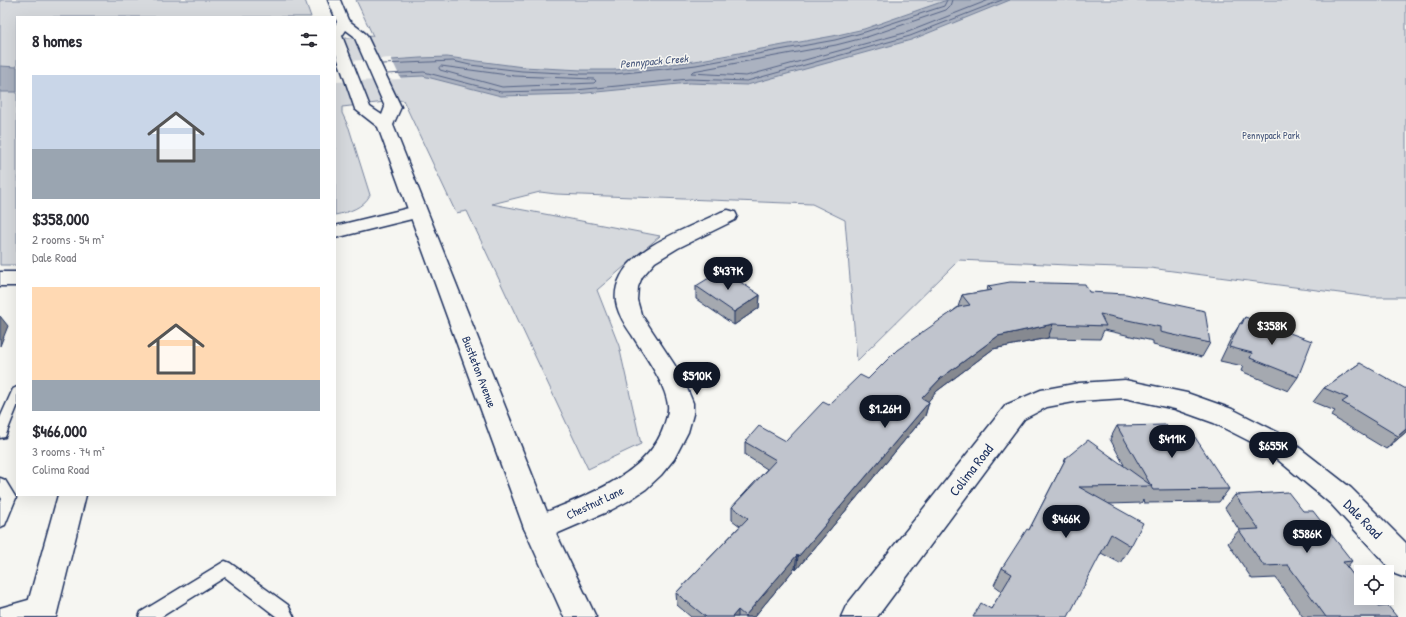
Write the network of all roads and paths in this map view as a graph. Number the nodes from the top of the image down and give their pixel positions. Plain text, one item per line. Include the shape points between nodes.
1 (334, 0) edge
2 (343, 22) junction
3 (386, 125) junction
4 (417, 212) junction
5 (728, 216) dead end
6 (336, 232) edge
7 (0, 279) edge
8 (16, 279) edge
9 (1125, 389) joint
10 (16, 394) edge
11 (0, 433) edge
12 (0, 484) edge
13 (72, 496) edge
14 (0, 521) edge
15 (539, 528) junction
16 (1406, 564) edge
17 (42, 610) edge
18 (0, 616) edge
19 (147, 617) edge
20 (286, 617) edge
21 (580, 617) edge
22 (857, 617) edge

1 - 2 main road
2 - 3 main road via 360,34 393,107
2 - 3 main road via 336,36 363,109
3 - 4 main road, Bustleton Avenue
4 - 6 main road
4 - 15 main road, Bustleton Avenue
5 - 15 main road, Chestnut Lane via 656,252 638,268 628,284 626,304 630,315 676,388 681,405 679,421 663,454 634,484 614,496
7 - 8 main road
9 - 16 main road, Dale Road via 1178,400 1223,416 1274,442 1341,496
9 - 22 main road, Colima Road via 1079,392 1041,399 1015,412
10 - 11 lane
12 - 14 lane via 9,498
13 - 17 main road
15 - 21 main road, Bustleton Avenue
17 - 18 lane
19 - 20 lane via 225,568 282,610

